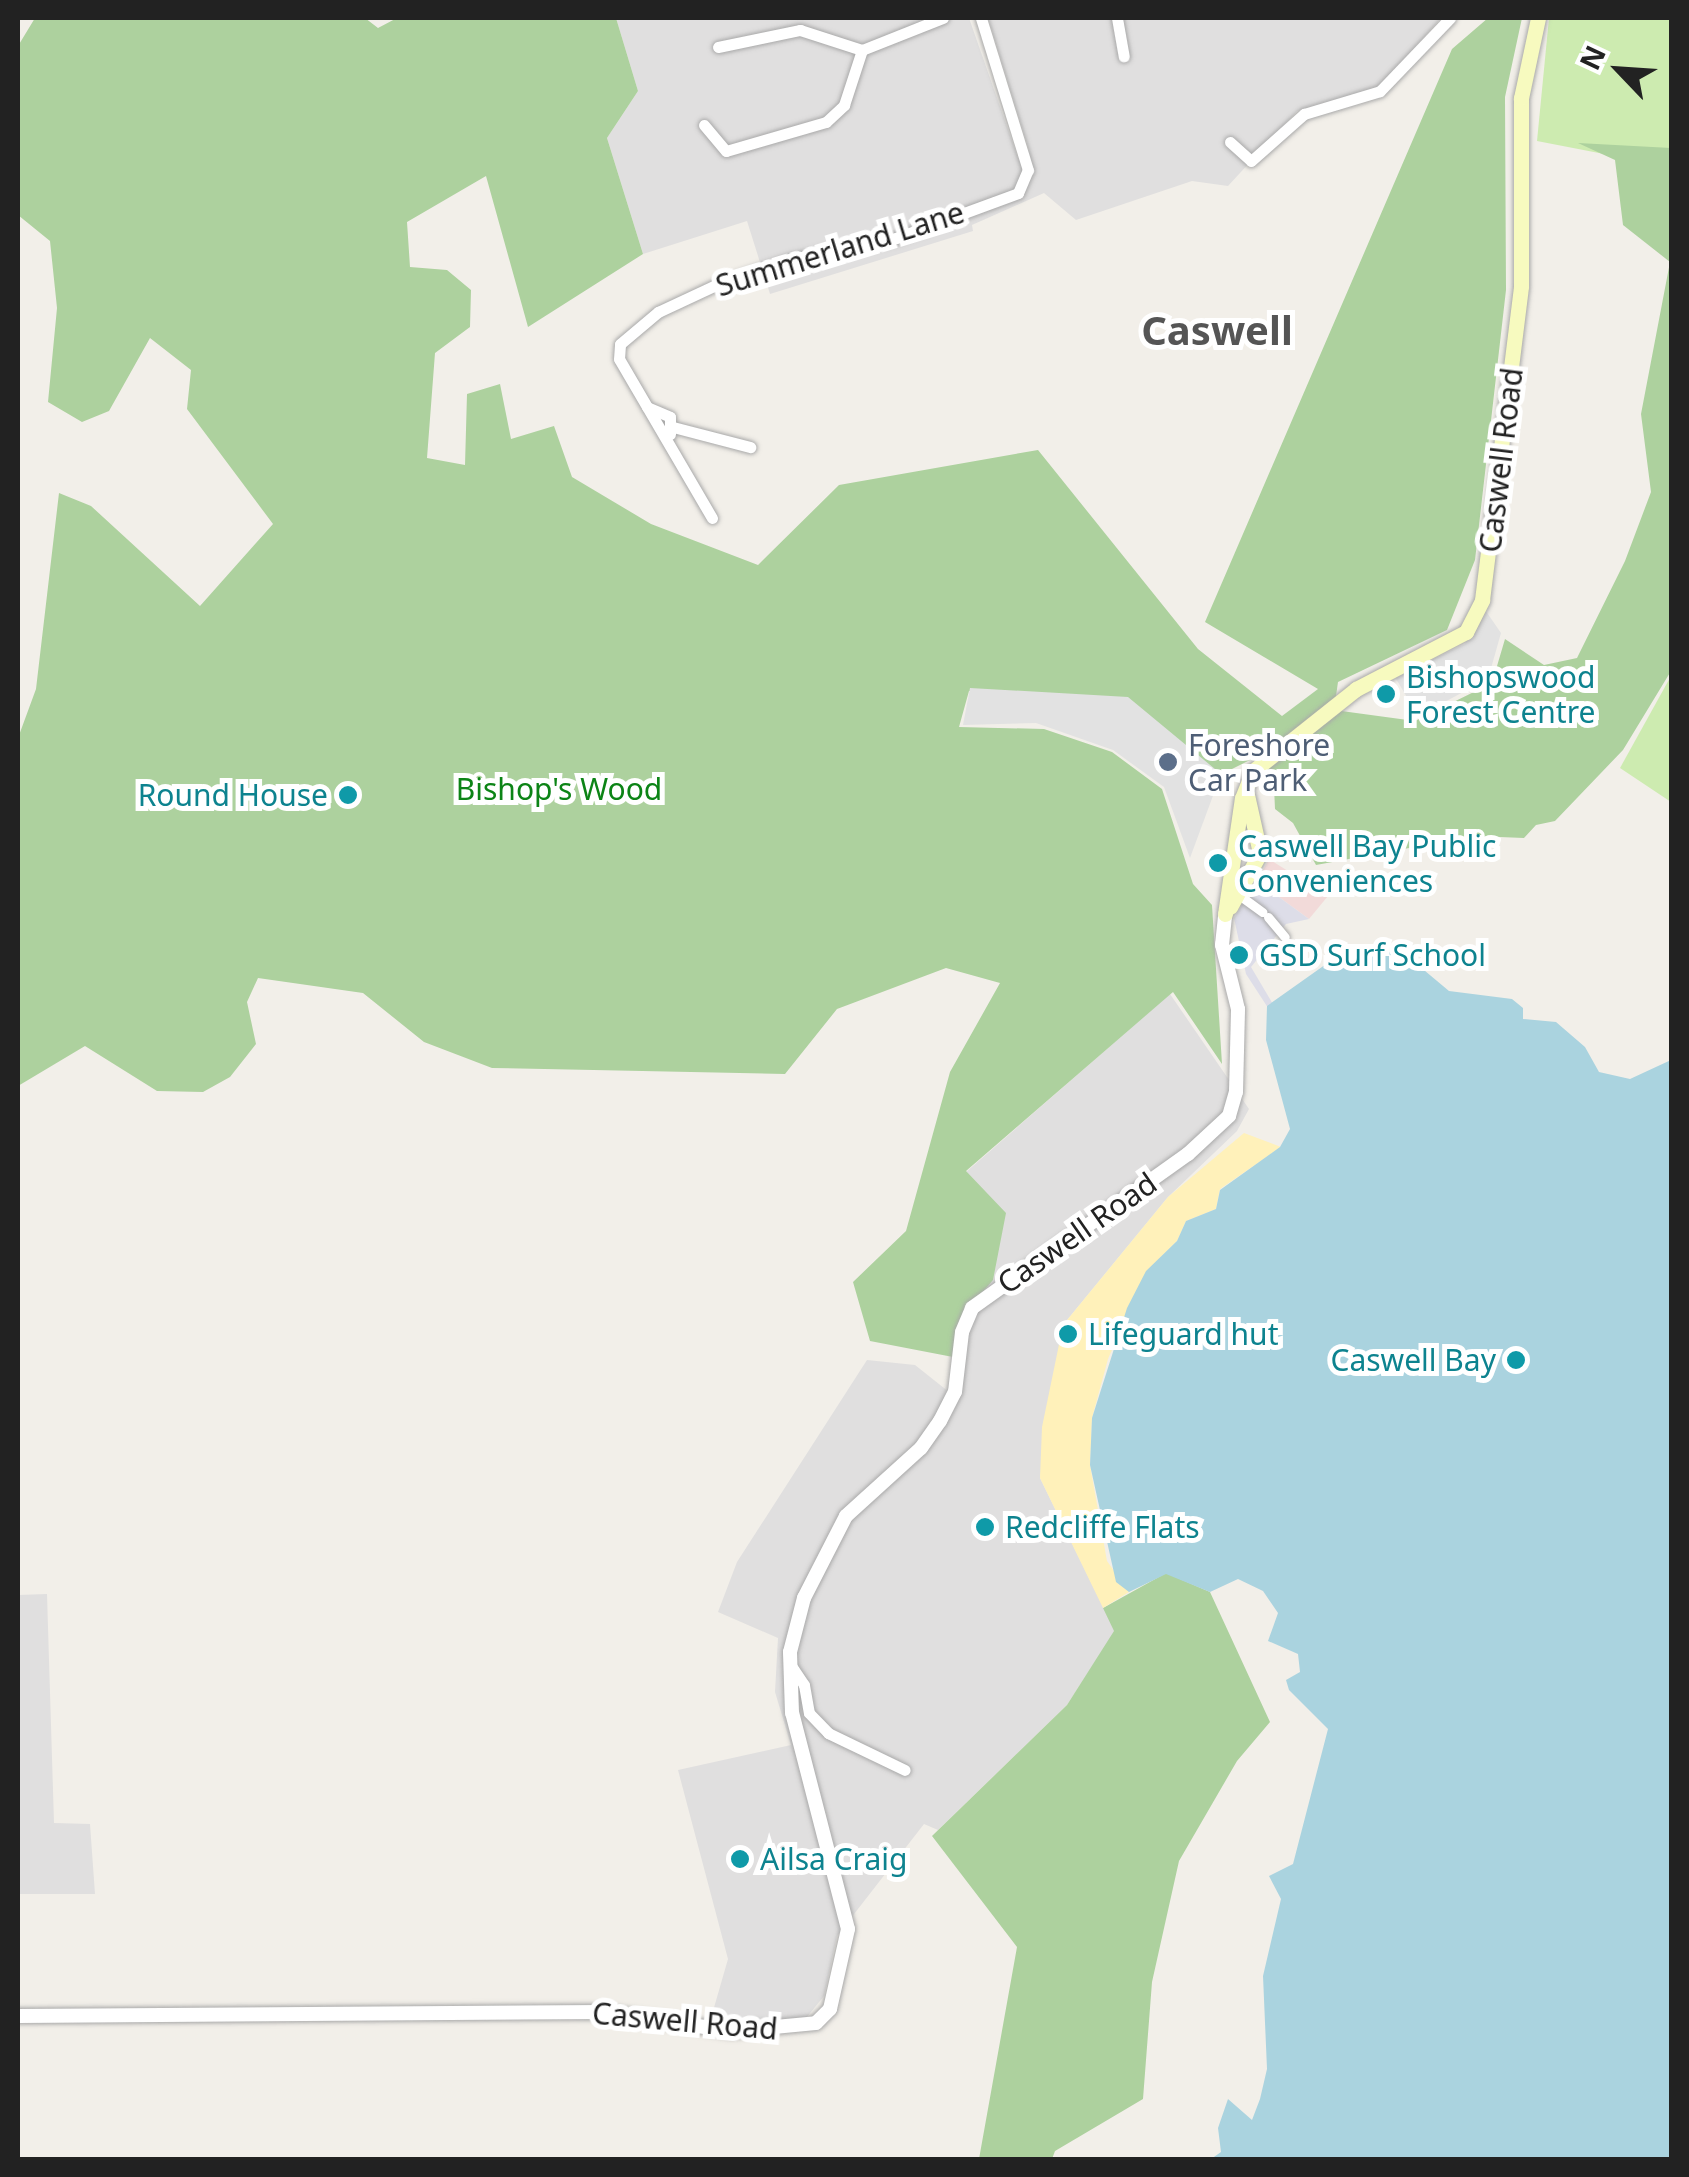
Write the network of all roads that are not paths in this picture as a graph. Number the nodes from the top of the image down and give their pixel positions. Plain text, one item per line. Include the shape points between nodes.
1 (944, 18) edge
2 (981, 18) edge
3 (1117, 18) edge
4 (1450, 18) edge
5 (1538, 18) edge
6 (718, 47) dead end
7 (862, 50) junction
8 (1124, 56) dead end
9 (704, 125) dead end
10 (1230, 142) dead end
11 (647, 407) junction
12 (673, 428) junction
13 (665, 442) junction
14 (750, 447) dead end
15 (712, 518) dead end
16 (1246, 780) junction
17 (1239, 895) junction
18 (1225, 914) junction
19 (1285, 937) dead end
20 (790, 1664) junction
21 (906, 1770) dead end
22 (18, 2016) edge

1 - 7 street
2 - 11 street, Summerland Lane via 1028,170 1018,193 896,238 792,260 658,312 620,344 618,359
3 - 8 street
4 - 10 street via 1380,91 1304,114 1251,161
5 - 16 main road, Caswell Road via 1521,98 1521,286 1482,600 1466,632 1356,689
6 - 7 street via 800,30
7 - 9 street via 844,105 826,122 726,151
11 - 12 street, Summerland Lane via 662,410
11 - 13 street, Summerland Lane
12 - 13 street
12 - 14 street, Summerland Lane
13 - 15 street, Summerland Lane
16 - 17 main road via 1260,852
16 - 18 main road, Caswell Road
17 - 18 main road
17 - 19 street
18 - 20 street, Caswell Road via 1222,945 1238,1009 1230,1116 1164,1172 972,1308 948,1407 921,1448 846,1516 804,1598
20 - 21 street via 804,1685 809,1713 828,1734
20 - 22 street, Caswell Road via 792,1713 848,1929 830,2009 816,2023 732,2031 603,2012

